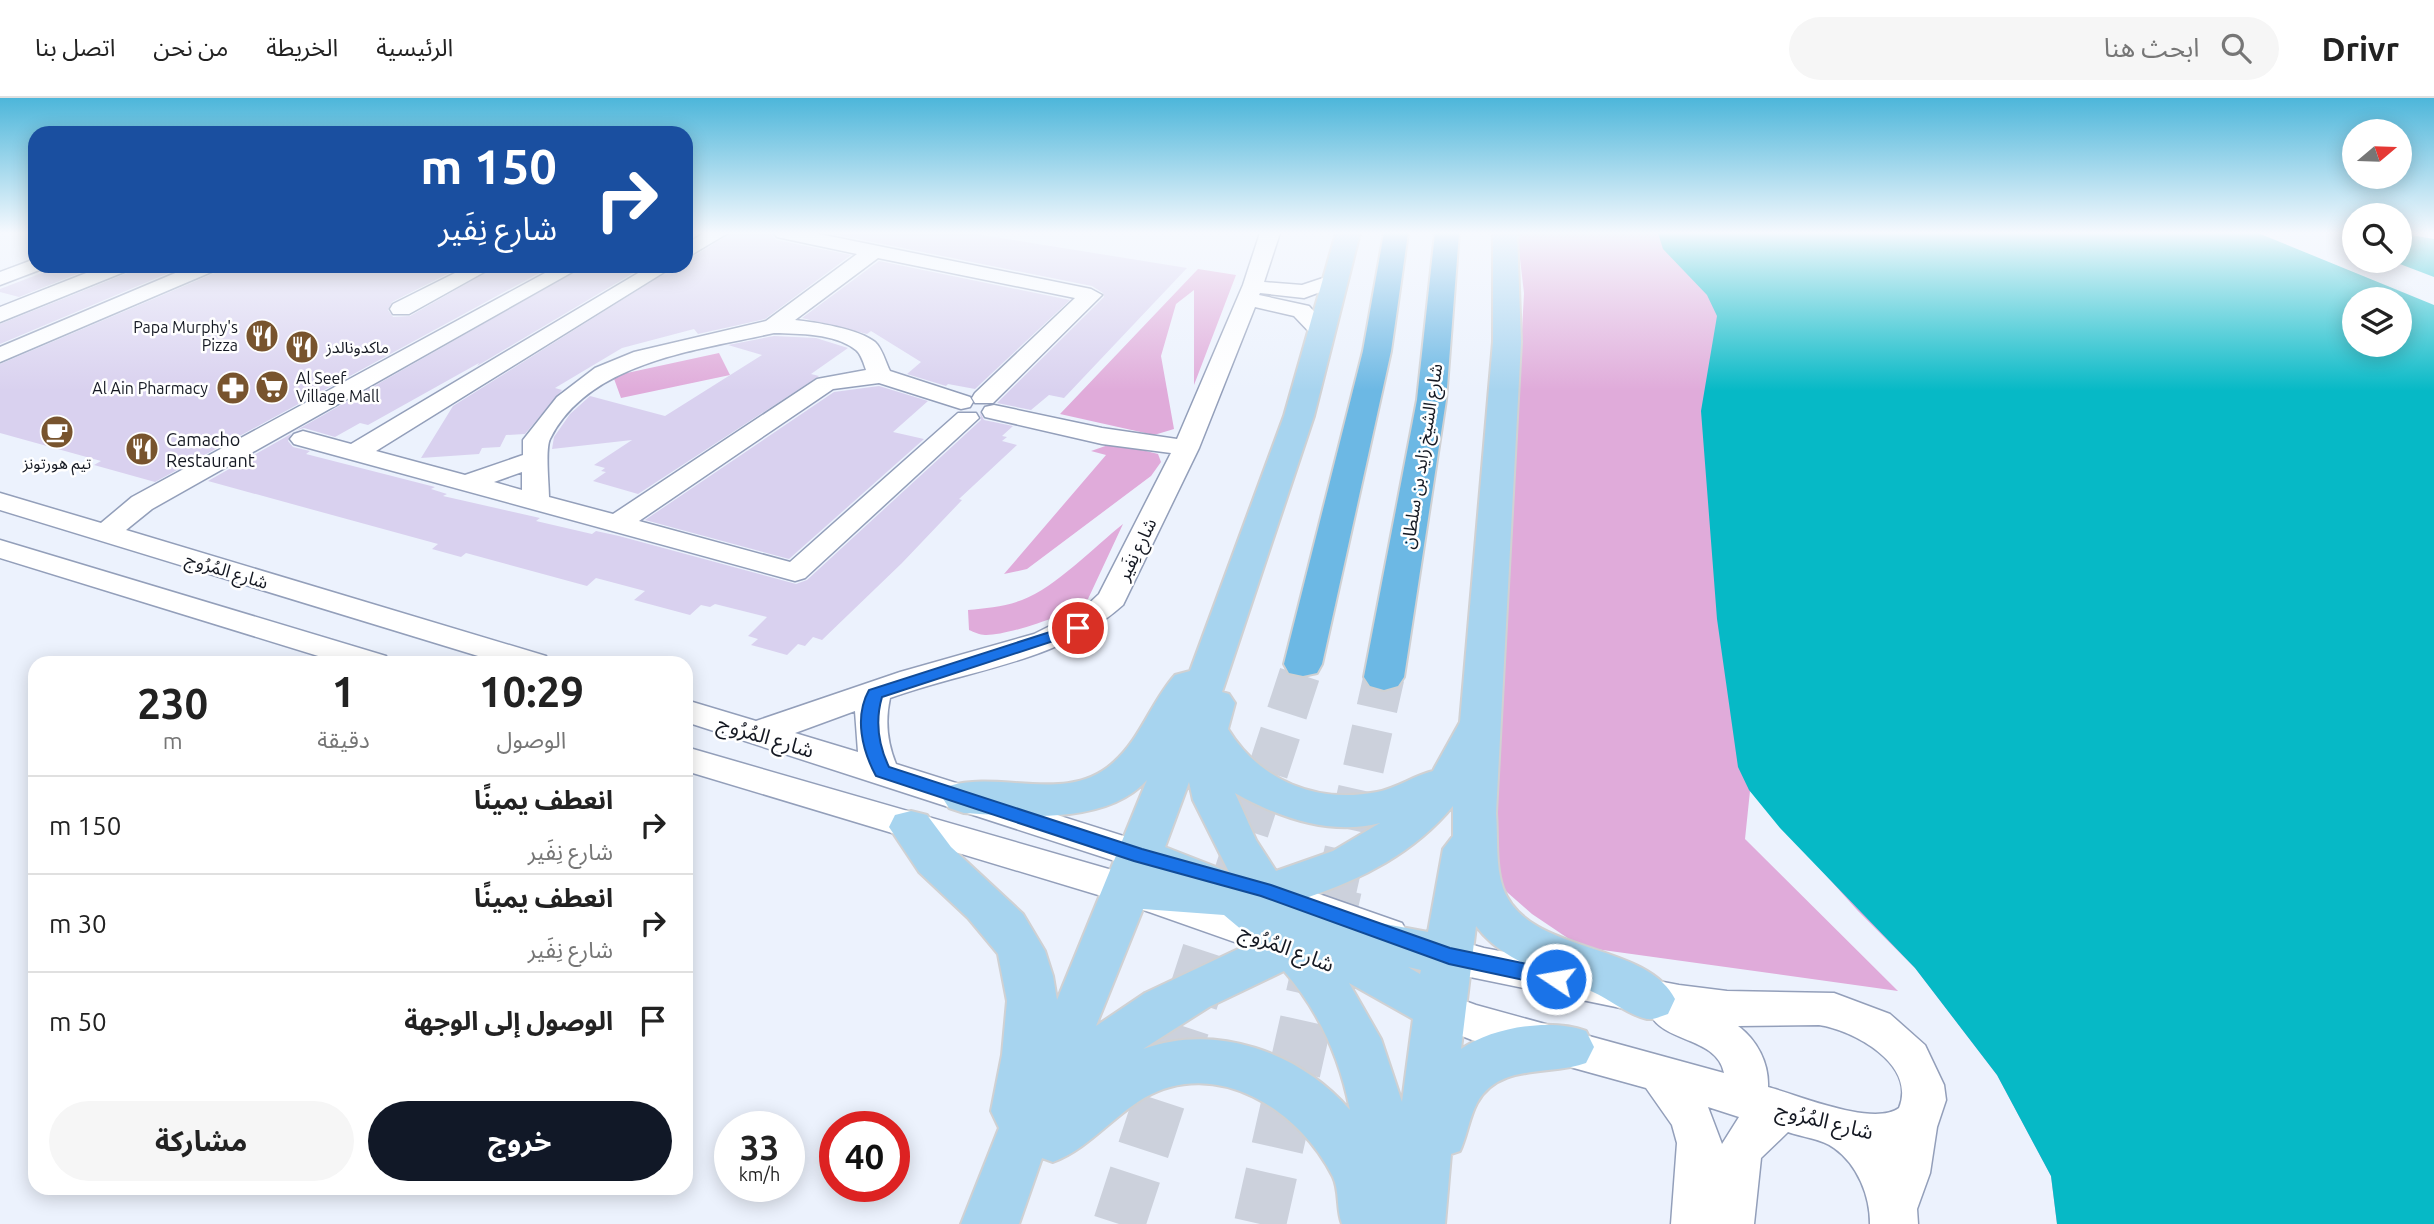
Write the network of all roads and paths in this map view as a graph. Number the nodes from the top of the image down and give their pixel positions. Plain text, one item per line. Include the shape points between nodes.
1 (73, 286) edge
2 (163, 286) edge
3 (447, 286) edge
4 (537, 286) edge
5 (632, 286) edge
6 (828, 286) edge
7 (1044, 286) edge
8 (1252, 286) edge
9 (1321, 286) edge
10 (1334, 286) edge
11 (1388, 286) edge
12 (1443, 286) edge
13 (1506, 286) edge
14 (1250, 292) junction
15 (401, 309) dead end
16 (0, 315) edge
17 (774, 326) junction
18 (1322, 332) junction
19 (0, 355) edge
20 (881, 376) junction
21 (977, 407) junction
22 (303, 439) dead end
23 (1186, 448) junction
24 (354, 453) junction
25 (536, 459) junction
26 (466, 483) junction
27 (0, 500) edge
28 (535, 502) junction
29 (617, 524) junction
30 (106, 533) junction
31 (0, 548) edge
32 (1231, 616) junction
33 (352, 656) edge
34 (512, 656) edge
35 (1303, 664) tunnel mouth
36 (1212, 665) junction
37 (1384, 677) tunnel mouth
38 (875, 694) junction
39 (693, 713) edge
40 (1481, 718) junction
41 (1207, 730) junction
42 (754, 733) junction
43 (693, 761) edge
44 (1456, 768) junction
45 (883, 772) junction
46 (964, 797) junction
47 (1474, 813) junction
48 (911, 827) junction
49 (1133, 873) junction
50 (1249, 893) junction
51 (1307, 943) junction
52 (1449, 956) junction
53 (1650, 999) junction
54 (1439, 1009) junction
55 (1568, 1047) junction
56 (1660, 1073) junction
57 (1765, 1105) junction
58 (1915, 1123) junction
59 (1848, 1131) junction
60 (1051, 1139) junction
61 (1007, 1198) edge
62 (1895, 1214) edge
63 (990, 1224) edge
64 (1368, 1224) edge
65 (1378, 1224) edge
66 (1419, 1224) edge
67 (1695, 1224) edge
68 (1730, 1224) edge

1 - 16 street
2 - 19 street
3 - 15 street
4 - 30 street via 142,503
5 - 24 street
6 - 17 street
7 - 21 street via 1091,295
8 - 14 street, شارع نِفَير
9 - 14 street via 1304,292
10 - 18 main road
11 - 35 highway via 1377,351
12 - 37 highway, شارع الشيخ زايد بن سلطان via 1423,454
13 - 40 main road via 1507,342
14 - 18 street via 1301,312
14 - 23 street, شارع نِفَير
17 - 20 street via 812,328 851,339 867,347
17 - 25 street via 642,357 603,373 566,402 536,440
18 - 32 main road via 1299,416
20 - 21 street
20 - 29 street via 825,384
21 - 23 street via 1102,436
21 - 29 street via 795,572
22 - 24 street
23 - 38 street, شارع نِفَير via 1112,599 1098,614 1078,628 1046,640
24 - 26 street
25 - 26 street
25 - 28 street
26 - 28 street
27 - 30 street, شارع المُرُوج
28 - 29 street
30 - 34 street, شارع المُرُوج
31 - 33 street
32 - 36 main road
32 - 41 main road via 1231,651
36 - 46 main road via 1175,700 1137,766 1113,784 1055,801
36 - 49 main road
38 - 42 street, شارع نِفَير
38 - 45 street via 869,724 873,753
39 - 42 street, شارع المُرُوج
40 - 44 main road
40 - 47 main road
41 - 44 main road via 1217,753 1236,774 1264,792 1297,805 1334,811 1371,810 1405,802 1434,787
41 - 50 main road via 1208,772 1215,800 1237,847
42 - 45 street, شارع المُرُوج
43 - 48 street, شارع المُرُوج
44 - 50 main road via 1423,812 1373,850 1305,880
45 - 46 street, شارع المُرُوج
46 - 49 street, شارع المُرُوج
47 - 52 main road via 1461,865
47 - 53 main road via 1479,886 1504,924 1535,947
48 - 49 street, شارع المُرُوج
48 - 61 main road via 932,858 998,915 1027,965 1034,1009
49 - 50 main road
49 - 51 street, شارع المُرُوج
49 - 61 main road
50 - 51 main road
50 - 52 street
51 - 52 main road via 1346,939
51 - 54 main road via 1341,954
51 - 60 main road via 1154,1012 1110,1046 1074,1083
51 - 65 main road via 1368,1066 1379,1109 1384,1156
52 - 53 street
52 - 54 main road
53 - 57 street via 1722,1035 1734,1047
53 - 58 street via 1730,1008 1830,1009 1867,1021 1901,1046 1920,1078 1923,1111
54 - 55 street, شارع المُرُوج
54 - 66 main road
55 - 56 street, شارع المُرُوج
55 - 66 main road via 1509,1051 1474,1068 1458,1083 1445,1112
56 - 57 street, شارع المُرُوج
56 - 67 street via 1687,1108 1700,1138
57 - 59 street, شارع المُرُوج
57 - 68 street via 1741,1145
58 - 59 street, شارع المُرُوج via 1898,1133 1874,1136
58 - 62 street
59 - 62 street via 1878,1165
60 - 61 main road
60 - 64 main road via 1132,1076 1171,1062 1211,1060 1286,1085 1314,1109 1342,1141 1362,1175
61 - 63 main road

